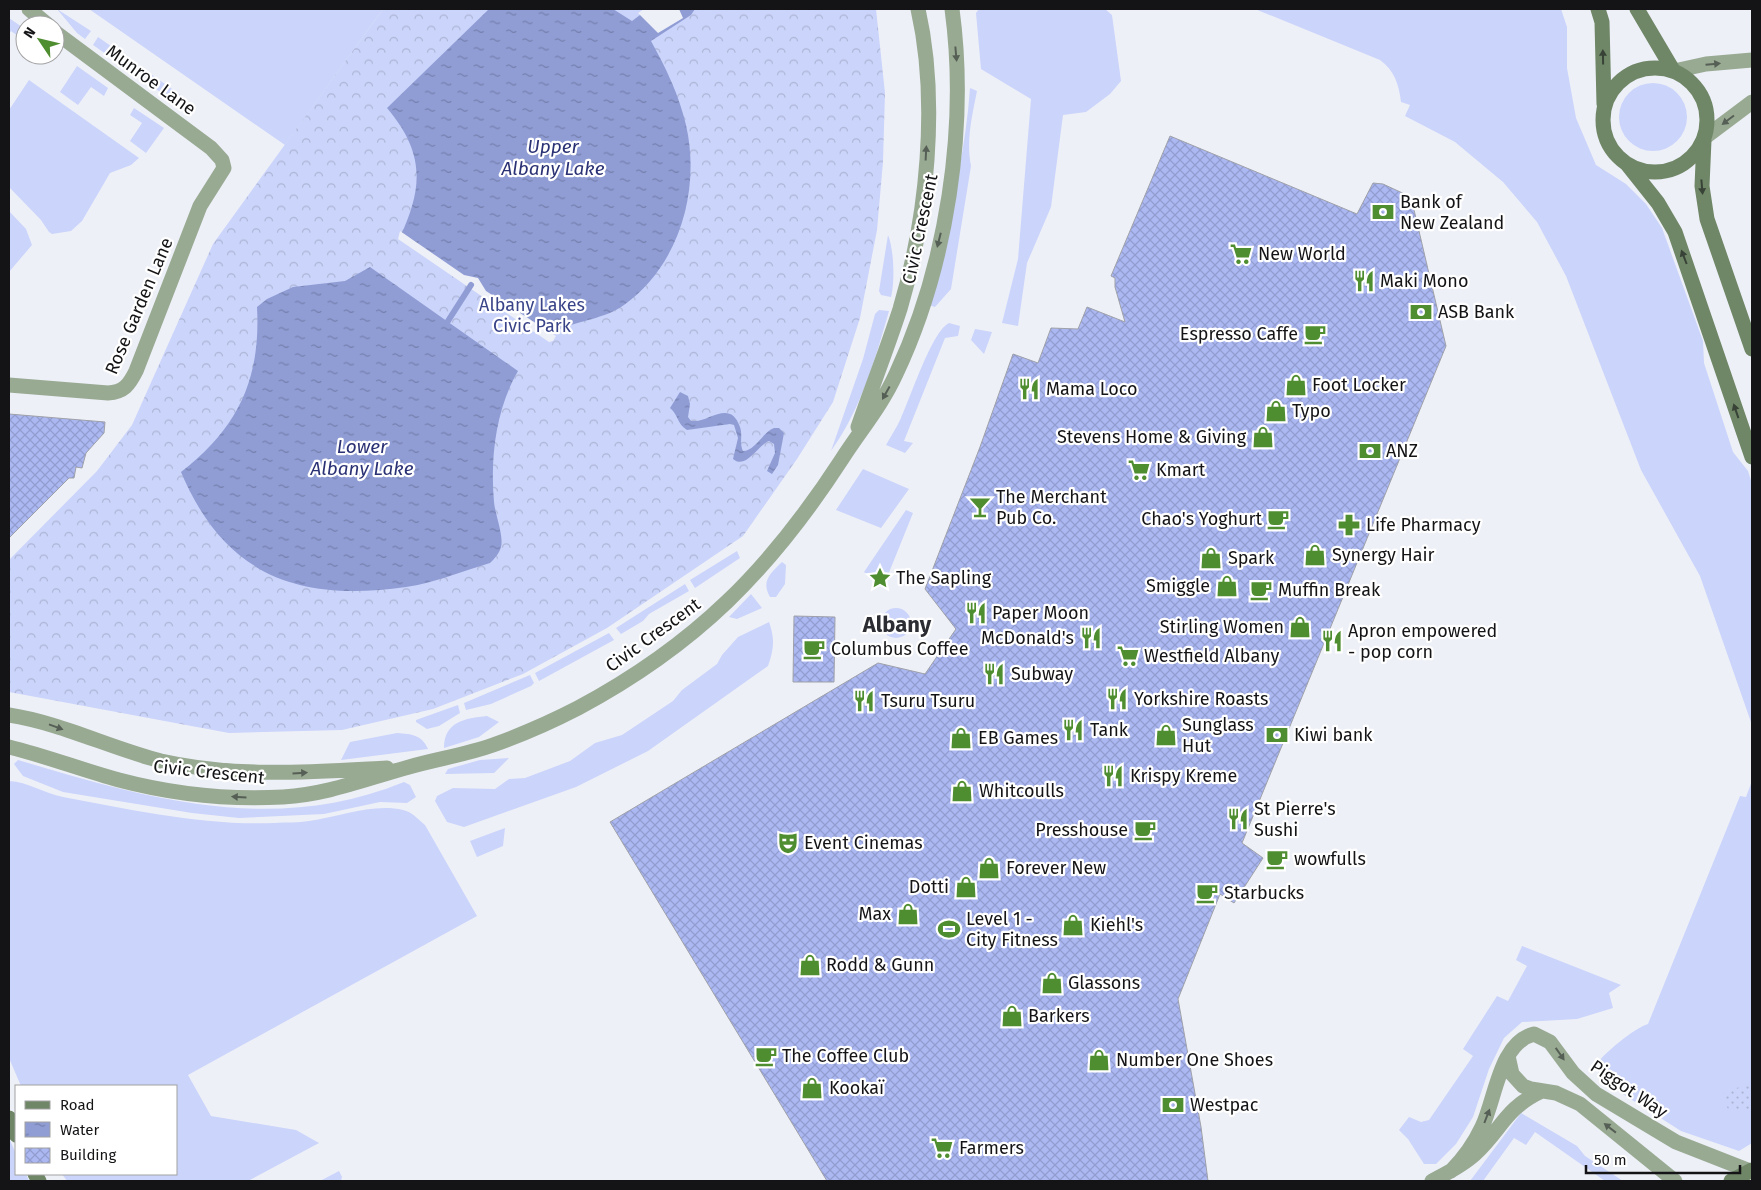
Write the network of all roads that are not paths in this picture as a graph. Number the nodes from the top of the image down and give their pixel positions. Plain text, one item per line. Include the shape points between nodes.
1 (918, 9) edge
2 (924, 9) edge
3 (952, 9) edge
4 (1598, 9) edge
5 (1637, 9) edge
6 (922, 27) junction
7 (65, 39) edge
8 (1752, 60) edge
9 (1674, 71) junction
10 (1752, 102) edge
11 (1604, 106) junction
12 (1704, 138) junction
13 (222, 160) joint
14 (1627, 164) junction
15 (1752, 349) edge
16 (9, 385) edge
17 (853, 441) junction
18 (1752, 457) edge
19 (9, 715) edge
20 (9, 747) edge
21 (406, 768) junction
22 (1508, 1056) junction
23 (1542, 1091) junction
24 (9, 1118) edge
25 (15, 1133) edge
26 (1752, 1170) edge
27 (1451, 1171) junction
28 (1432, 1181) edge
29 (1675, 1181) edge
30 (1731, 1181) edge

1 - 6 street, Civic Crescent
2 - 6 street
3 -> 17 street, Civic Crescent via 958,98 945,219 930,277 896,376 878,408
11 -> 4 main road via 1602,22
5 - 9 main road
17 -> 6 street, Civic Crescent via 890,338 916,244 924,185 928,88
7 - 13 street, Munroe Lane via 211,148
9 -> 8 street
9 - 11 main road via 1652,67 1631,73 1614,87
9 - 12 main road via 1690,80 1701,94 1707,121
10 -> 12 street
11 - 14 main road via 1606,139 1614,153
12 - 14 main road via 1692,156 1676,168 1651,172
12 -> 15 main road via 1702,186 1707,220
13 - 16 street, Rose Garden Lane via 223,171 200,206 136,371 126,388 108,393
18 -> 14 main road via 1675,232 1658,203
17 - 21 street, Civic Crescent via 816,499 750,581 691,635 601,695 542,725 492,746
19 -> 21 street, Civic Crescent via 42,722 125,751 197,768 298,774
21 -> 20 street, Civic Crescent via 335,790 238,797 195,794 119,780
22 - 23 street via 1517,1080 1531,1089
22 -> 26 street, Piggot Way via 1520,1038 1534,1034 1542,1036 1596,1094 1676,1142
27 -> 22 street, Piggot Way via 1479,1134
23 - 27 street, Piggot Way via 1517,1105 1476,1154
29 -> 23 street via 1580,1104
24 - 25 main road
26 - 30 main road
27 - 28 street, Piggot Way

